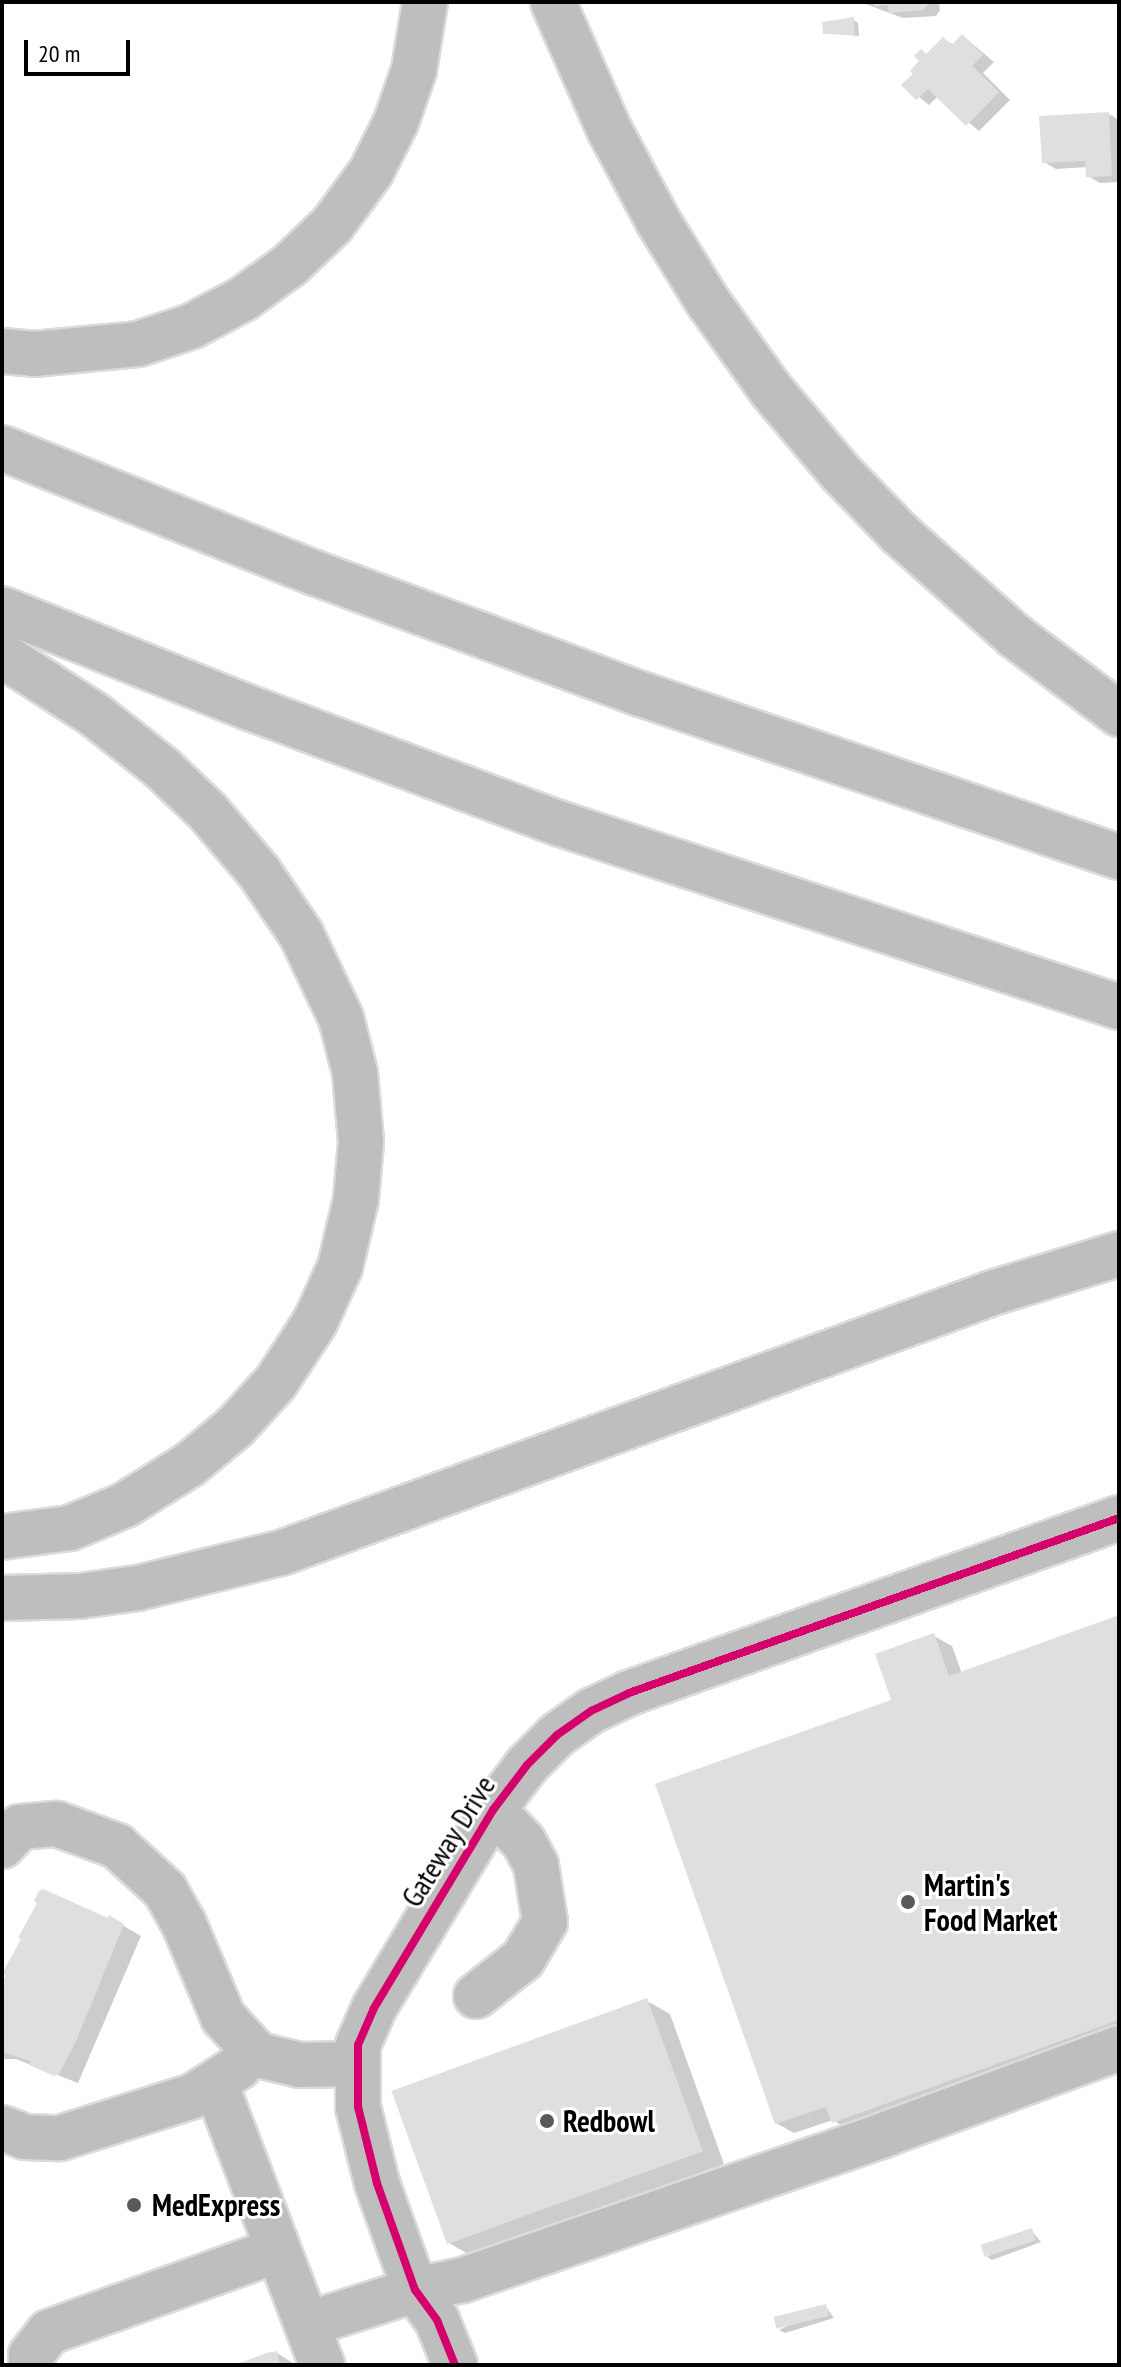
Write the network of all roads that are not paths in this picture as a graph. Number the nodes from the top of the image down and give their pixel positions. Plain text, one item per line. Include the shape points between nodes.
1 (425, 2) edge
2 (553, 2) edge
3 (2, 351) edge
4 (2, 448) edge
5 (2, 609) edge
6 (2, 655) edge
7 (1119, 714) edge
8 (1119, 857) edge
9 (1119, 1007) edge
10 (1119, 1254) edge
11 (1119, 1518) edge
12 (12, 1535) edge
13 (138, 1588) junction
14 (2, 1598) edge
15 (2, 1624) edge
16 (493, 1810) junction
17 (2, 1846) edge
18 (476, 1996) dead end
19 (1119, 2048) edge
20 (258, 2055) junction
21 (357, 2064) junction
22 (215, 2083) junction
23 (2, 2128) edge
24 (278, 2250) junction
25 (415, 2290) junction
26 (308, 2324) junction
27 (31, 2365) edge
28 (322, 2365) edge
29 (423, 2365) edge
30 (455, 2365) edge

1 - 3 main road via 414,70 378,159 332,225 290,265 243,299 192,326 138,344 34,354
2 - 7 main road via 610,131 658,221 771,390 900,534 1015,636
4 - 8 main road via 315,573 626,688
5 - 9 main road via 558,823
6 - 12 main road via 95,715 162,768 259,872 301,934 341,1018 355,1073 361,1142 356,1199 340,1267 315,1322 276,1382 235,1427 149,1491 95,1519
10 - 13 main road via 995,1292 281,1553
11 - 16 main road, Gateway Drive via 629,1693 557,1735
13 - 14 main road
13 - 15 main road
16 - 18 main road via 523,1841 536,1865 545,1922 523,1959
16 - 21 main road, Gateway Drive via 374,2008 358,2045
17 - 20 main road via 20,1827 57,1824 117,1846 165,1890 223,2017
19 - 25 main road via 504,2266
20 - 21 main road via 300,2065
20 - 22 main road
21 - 25 main road, Gateway Drive via 363,2135
22 - 23 main road via 193,2096 60,2138 25,2137
22 - 24 main road
24 - 26 main road
24 - 27 main road via 49,2332 31,2355
25 - 26 main road
25 - 29 main road, Gateway Drive via 410,2330
25 - 30 main road, Gateway Drive via 437,2320
26 - 28 main road

